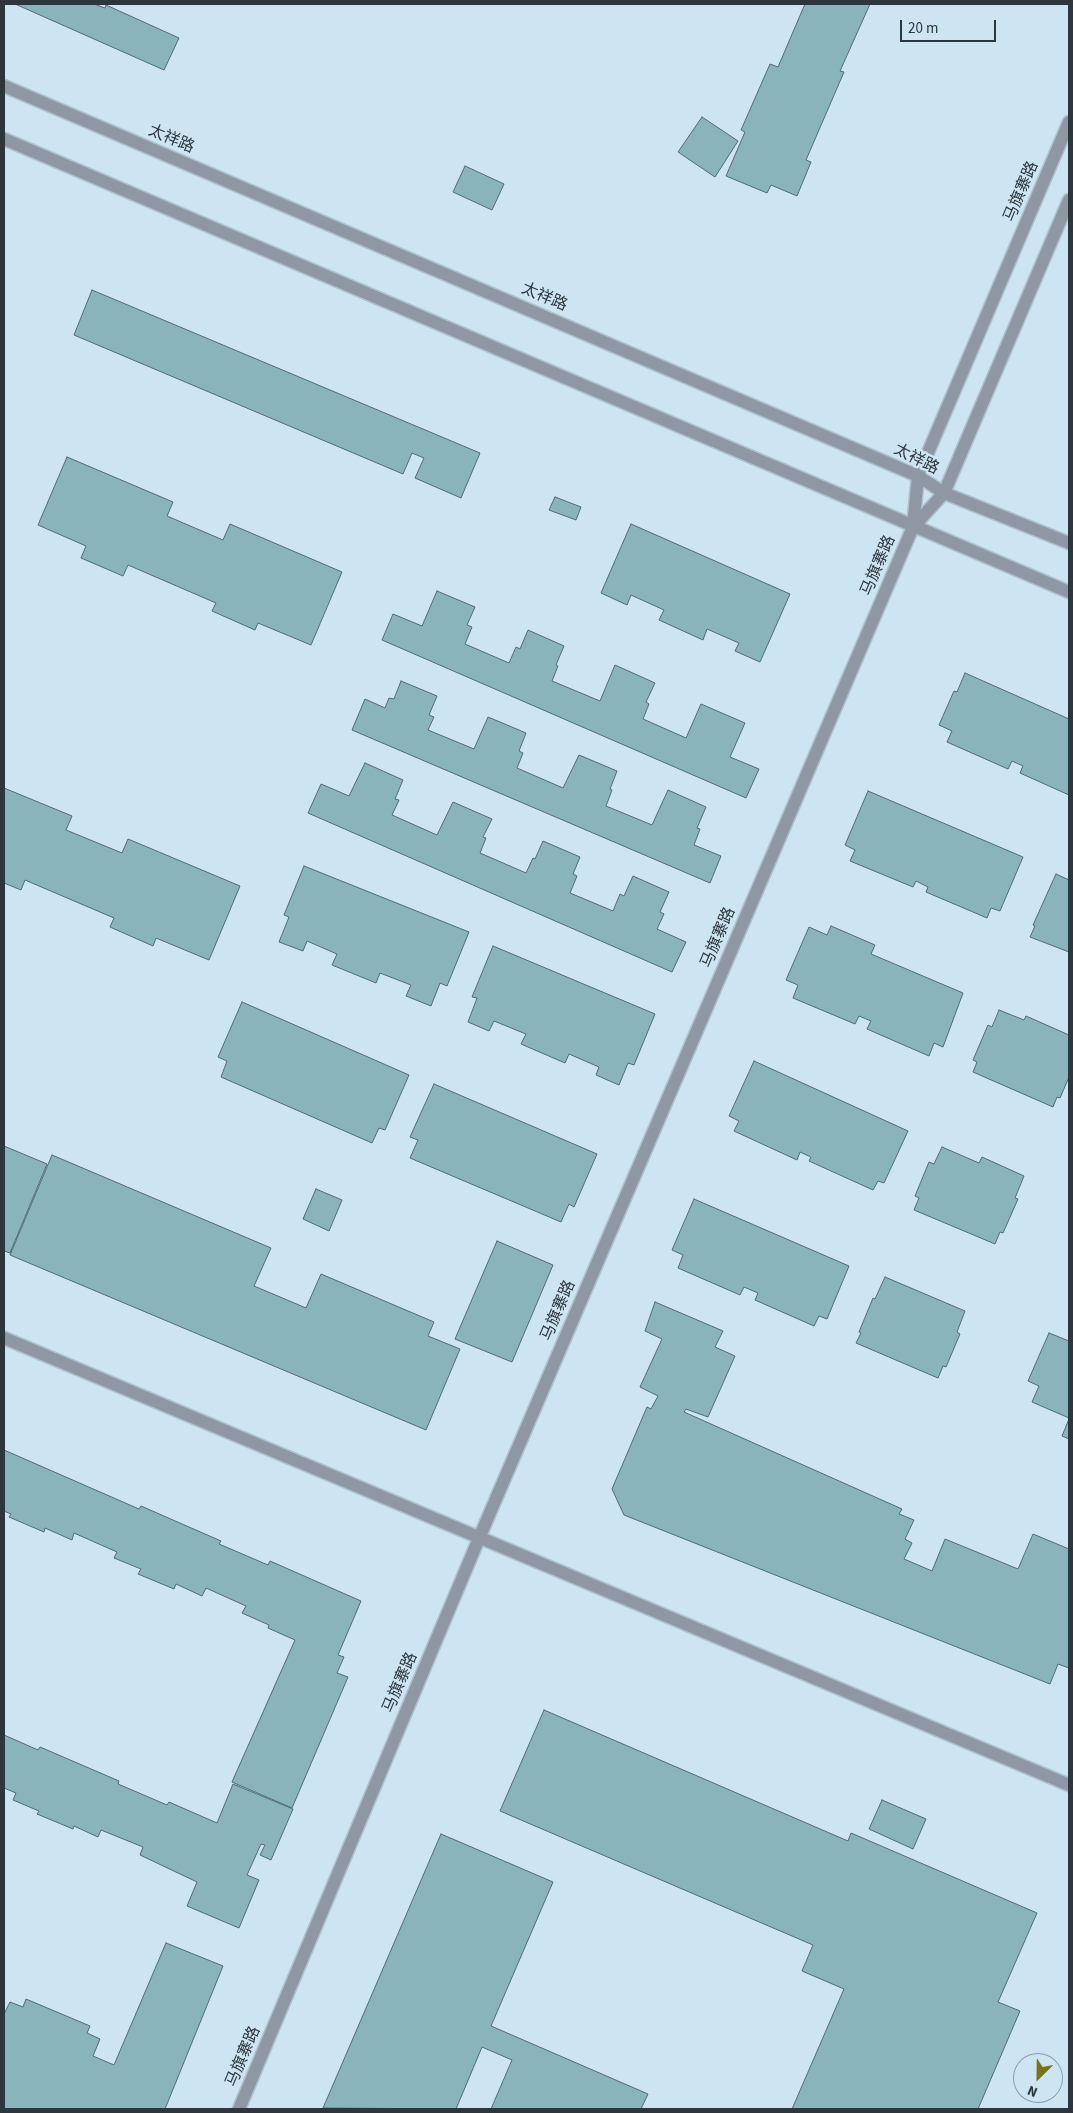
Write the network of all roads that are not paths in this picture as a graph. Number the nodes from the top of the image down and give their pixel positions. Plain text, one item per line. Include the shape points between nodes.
1 (4, 86) edge
2 (1069, 122) edge
3 (4, 139) edge
4 (1069, 200) edge
5 (918, 476) junction
6 (944, 493) junction
7 (913, 527) junction
8 (1069, 544) edge
9 (1069, 592) edge
10 (4, 1338) edge
11 (480, 1536) junction
12 (1069, 1785) edge
13 (239, 2109) edge

1 - 5 street, 太祥路
2 - 5 street, 马旗寨路
3 - 7 street
4 - 6 street, 马旗寨路
5 - 6 street, 太祥路
5 - 7 street, 马旗寨路
6 - 7 street, 马旗寨路
6 - 8 street, 太祥路
7 - 9 street
7 - 11 street, 马旗寨路
10 - 11 street
11 - 12 street
11 - 13 street, 马旗寨路

